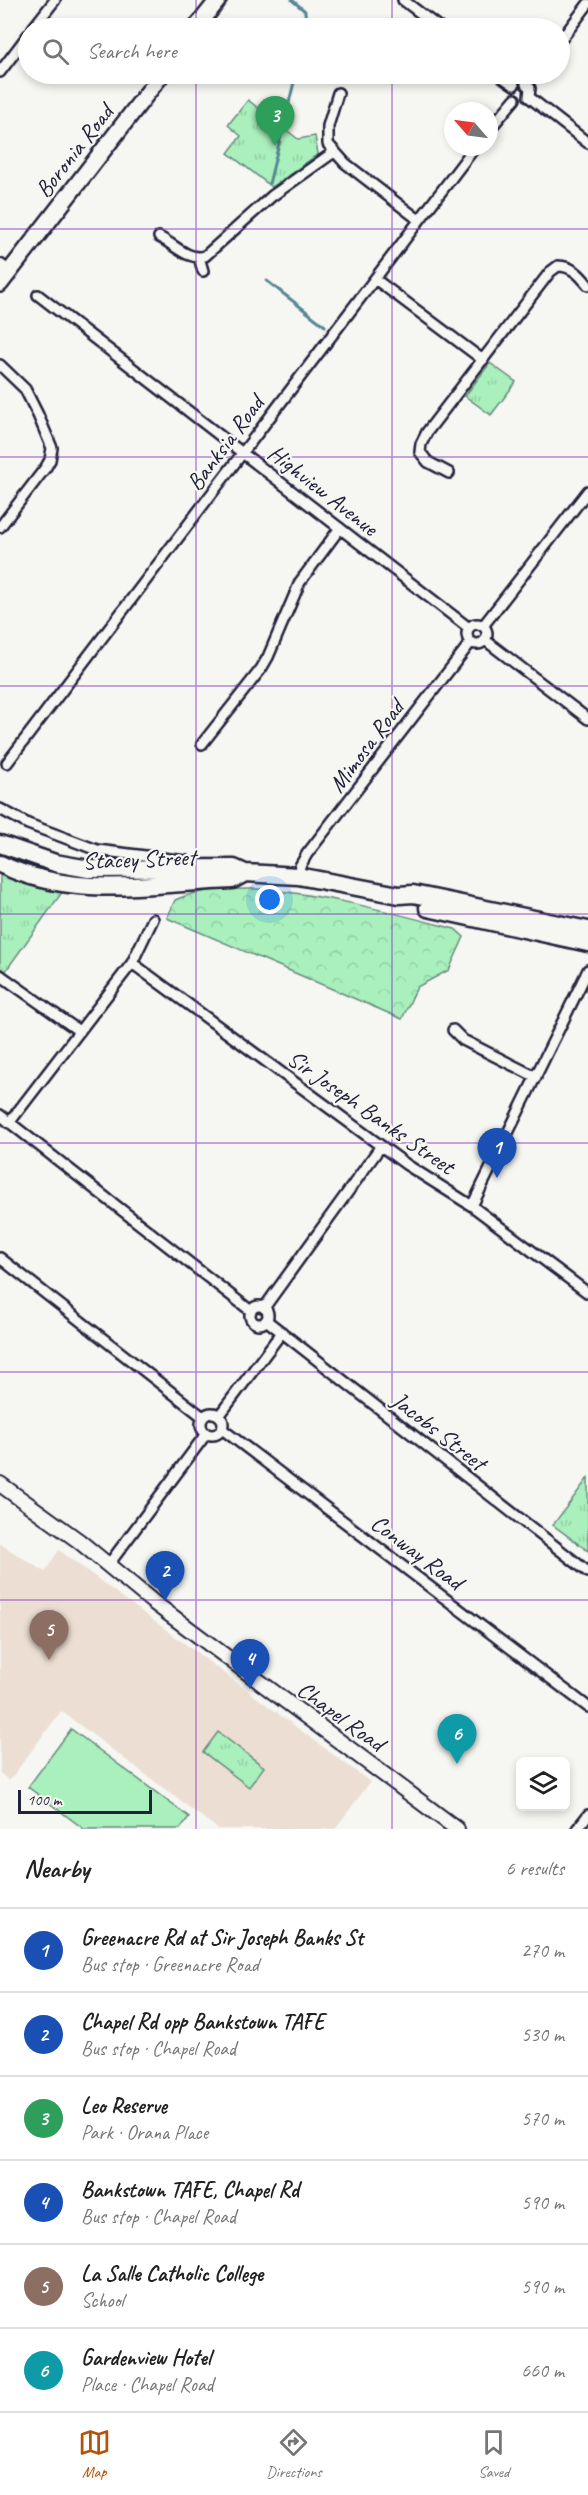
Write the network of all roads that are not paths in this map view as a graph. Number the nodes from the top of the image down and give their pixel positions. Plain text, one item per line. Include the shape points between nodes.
1 (55, 0) edge
2 (218, 0) edge
3 (403, 0) edge
4 (588, 4) edge
5 (41, 18) edge
6 (204, 18) edge
7 (427, 18) edge
8 (570, 28) edge
9 (18, 48) edge
10 (0, 72) edge
11 (154, 84) edge
12 (511, 84) edge
13 (518, 84) edge
14 (526, 84) edge
15 (514, 86) junction
16 (338, 93) dead end
17 (529, 98) junction
18 (515, 99) junction
19 (498, 119) edge
20 (588, 143) edge
21 (334, 152) junction
22 (468, 156) edge
23 (419, 220) junction
24 (159, 237) dead end
25 (199, 257) junction
26 (5, 267) edge
27 (203, 271) dead end
28 (375, 279) junction
29 (0, 284) edge
30 (588, 285) edge
31 (38, 295) dead end
32 (483, 360) junction
33 (0, 365) edge
34 (242, 453) junction
35 (449, 473) dead end
36 (588, 491) edge
37 (0, 527) edge
38 (340, 528) junction
39 (483, 626) junction
40 (469, 628) junction
41 (485, 640) junction
42 (471, 642) junction
43 (588, 719) edge
44 (202, 744) dead end
45 (6, 763) dead end
46 (0, 809) edge
47 (0, 844) edge
48 (0, 864) edge
49 (226, 868) junction
50 (245, 873) junction
51 (298, 876) junction
52 (399, 895) junction
53 (153, 919) dead end
54 (588, 930) edge
55 (588, 943) edge
56 (132, 963) junction
57 (588, 970) edge
58 (0, 975) edge
59 (453, 1030) dead end
60 (79, 1031) junction
61 (536, 1077) junction
62 (0, 1116) edge
63 (9, 1123) junction
64 (381, 1146) junction
65 (472, 1206) junction
66 (0, 1258) edge
67 (588, 1293) edge
68 (264, 1308) junction
69 (251, 1311) junction
70 (266, 1320) junction
71 (282, 1332) junction
72 (219, 1416) junction
73 (203, 1418) junction
74 (222, 1429) junction
75 (206, 1434) junction
76 (0, 1485) edge
77 (109, 1564) junction
78 (588, 1572) edge
79 (588, 1707) edge
80 (588, 1815) edge
81 (457, 1829) edge
82 (578, 1829) edge

1 - 5 street
2 - 6 main road
3 - 7 street
4 - 8 street
9 - 10 street
11 - 26 main road, Boronia Road
12 - 15 street
13 - 15 street
14 - 17 street via 531,92
15 - 18 street
16 - 21 street via 326,136
17 - 18 street
17 - 20 street
18 - 19 street
21 - 23 street
21 - 25 street via 272,196
22 - 23 street, Banksia Road
23 - 28 street, Banksia Road
24 - 25 street via 188,255
25 - 27 street
26 - 29 main road, Boronia Road
28 - 32 street
28 - 34 street, Banksia Road
30 - 32 street via 572,268 557,263
31 - 34 street, Highview Avenue
32 - 35 street via 416,447 428,462
33 - 37 street via 25,389 52,448 46,467
34 - 38 street, Highview Avenue
34 - 45 street, Banksia Road
36 - 39 street
38 - 40 street, Highview Avenue
38 - 44 street via 300,582 265,663
39 - 40 street
39 - 41 street
40 - 42 street via 467,637
41 - 42 street
41 - 43 street
42 - 51 street, Mimosa Road via 308,854
46 - 49 street, Stacey Street via 97,850
47 - 49 highway, Stacey Street via 55,863 89,869
48 - 50 highway, Stacey Street via 71,885 102,888 232,880
49 - 50 highway, Stacey Street
50 - 51 highway, Stacey Street
51 - 52 highway, Stacey Street
52 - 54 highway, Stacey Street via 413,894
52 - 55 highway, Stacey Street via 410,903 454,915
53 - 56 street
56 - 60 street
56 - 64 street, Sir Joseph Banks Street
57 - 61 street
58 - 60 street
59 - 61 street via 462,1040
60 - 63 street
61 - 65 street
62 - 63 street
63 - 69 street
64 - 65 street, Sir Joseph Banks Street
64 - 68 street
65 - 67 street, Sir Joseph Banks Street
66 - 73 street
68 - 69 street via 257,1306
68 - 70 street
69 - 70 street via 253,1321
70 - 71 street, Jacobs Street
71 - 72 street
71 - 78 street, Jacobs Street
72 - 73 street via 212,1413
72 - 74 street
73 - 75 street via 201,1424
74 - 75 street via 217,1434
74 - 79 street, Conway Road
75 - 77 street
76 - 77 main road, Chapel Road
77 - 81 main road, Chapel Road via 153,1602
80 - 82 street

